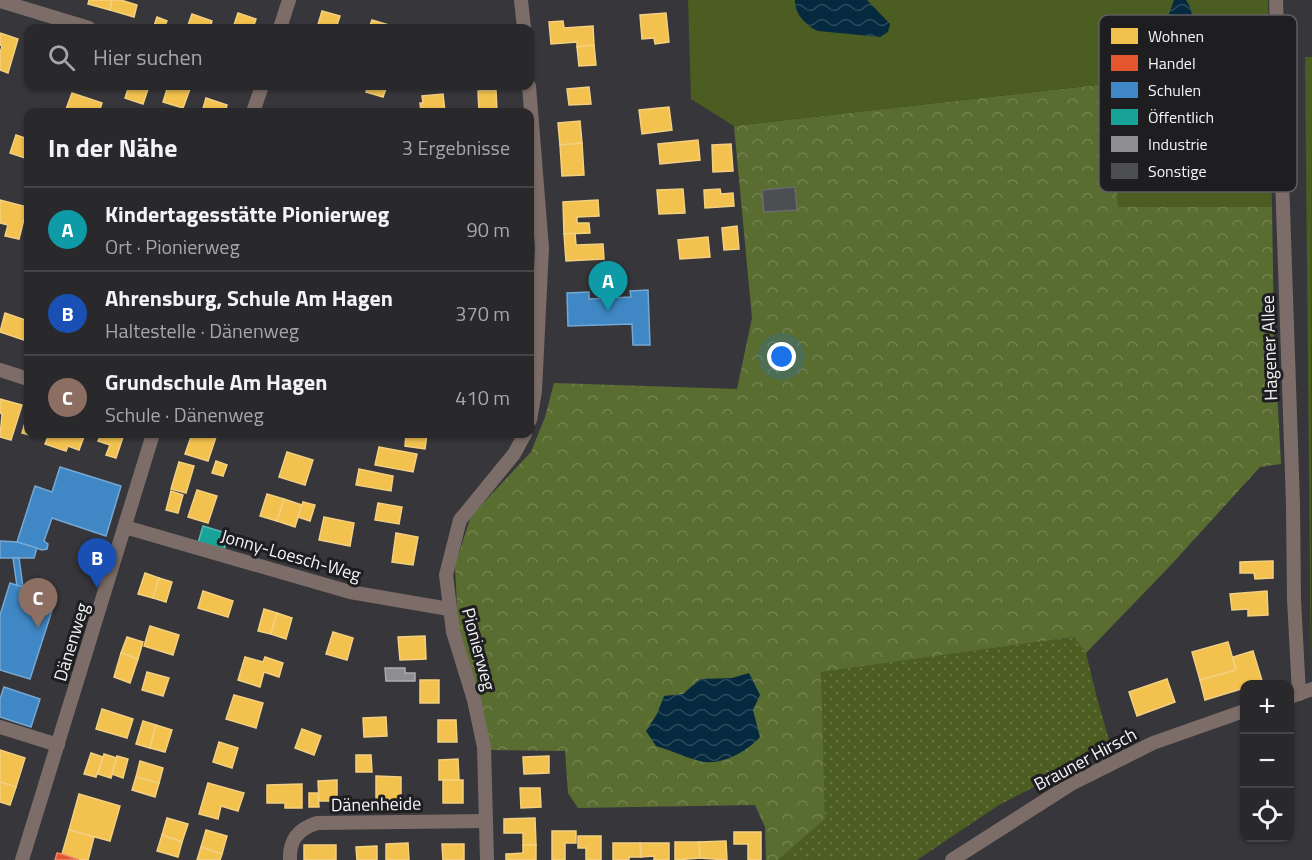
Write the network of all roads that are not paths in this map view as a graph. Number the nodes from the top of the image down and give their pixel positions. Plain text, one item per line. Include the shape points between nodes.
1 (289, 0) edge
2 (521, 0) edge
3 (1276, 0) edge
4 (0, 1) edge
5 (1276, 15) edge
6 (76, 24) edge
7 (281, 24) edge
8 (524, 24) edge
9 (261, 90) edge
10 (530, 90) edge
11 (254, 108) edge
12 (532, 108) edge
13 (534, 140) edge
14 (1282, 192) edge
15 (0, 370) edge
16 (24, 378) edge
17 (534, 397) edge
18 (152, 438) edge
19 (523, 438) edge
20 (125, 526) junction
21 (450, 609) junction
22 (1300, 693) edge
23 (1240, 713) edge
24 (0, 727) edge
25 (58, 745) junction
26 (486, 821) junction
27 (22, 860) edge
28 (290, 860) edge
29 (487, 860) edge
30 (952, 860) edge

1 - 7 street
2 - 8 street
3 - 5 street, Hagener Allee
4 - 6 street
9 - 11 street
10 - 12 street
13 - 17 street via 542,248
14 - 22 street, Hagener Allee
15 - 16 street
18 - 20 street, Dänenweg
19 - 21 street, Pionierweg via 460,520 446,575
20 - 21 street, Jonny-Loesch-Weg via 350,592
20 - 25 street, Dänenweg
21 - 26 street, Pionierweg via 484,747
23 - 30 street, Brauner Hirsch via 1153,743 1071,784
24 - 25 street
25 - 27 street, Dänenweg
26 - 28 street, Dänenheide via 317,823 294,837
26 - 29 street, Pionierweg

